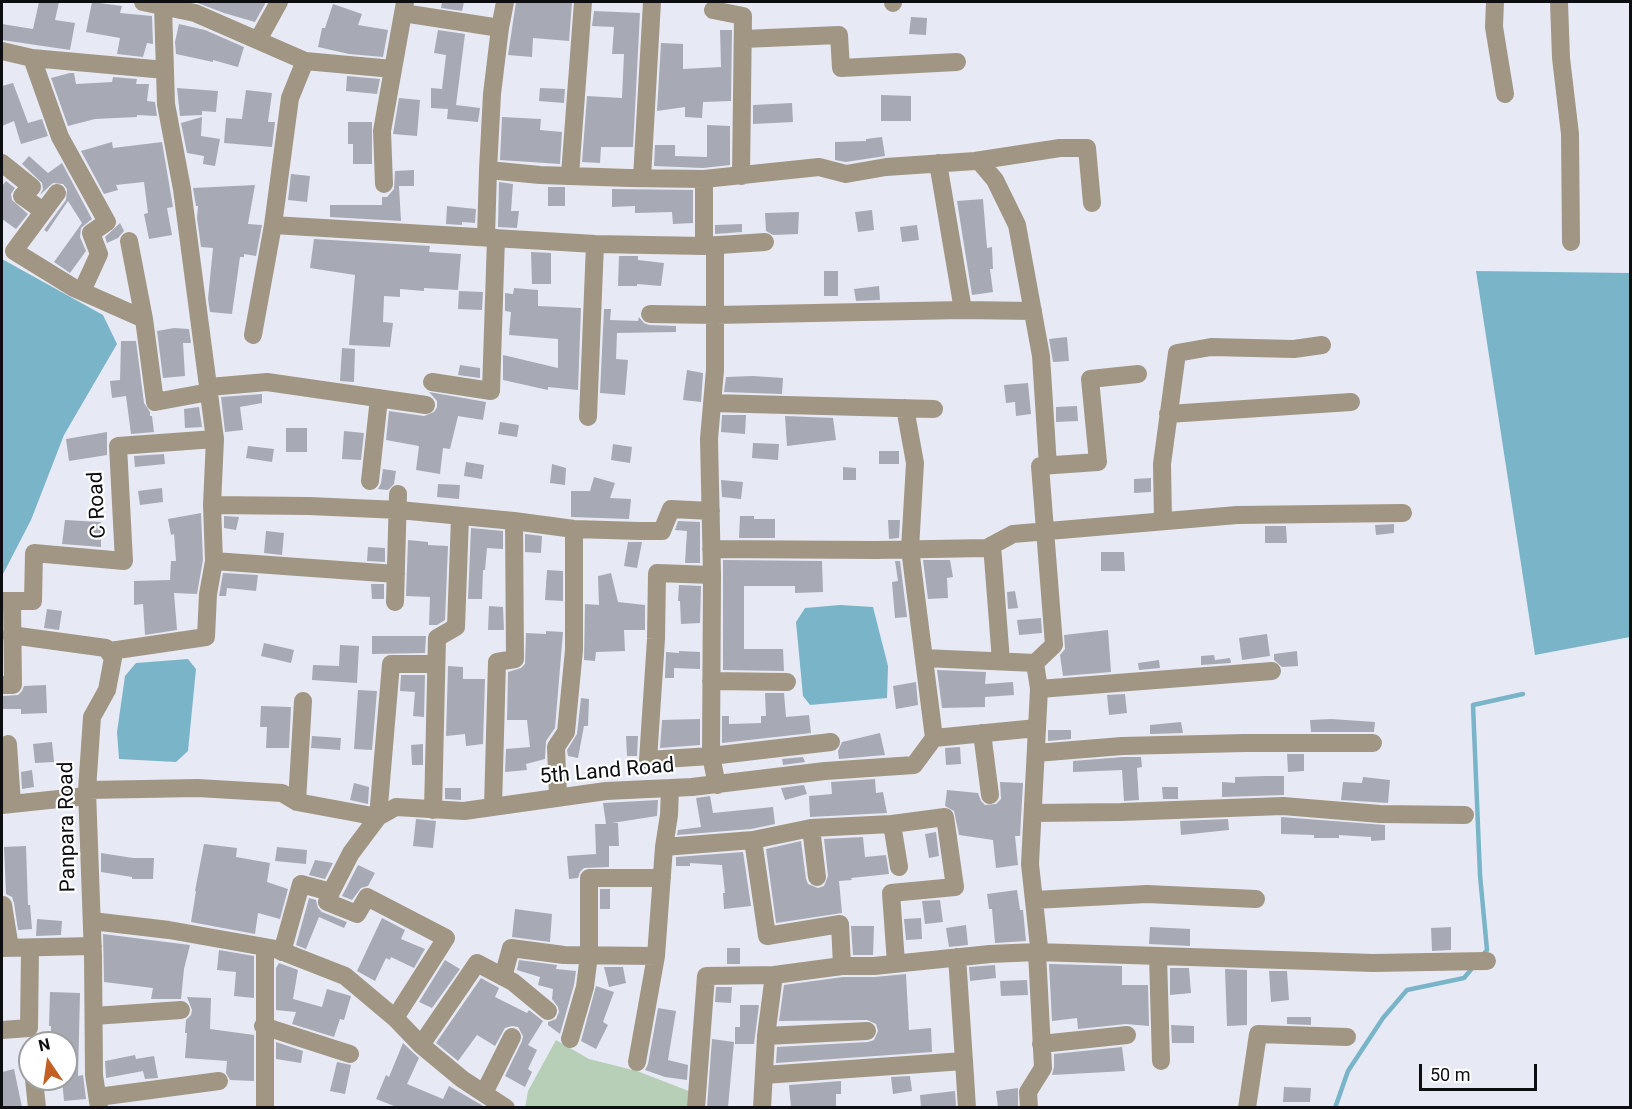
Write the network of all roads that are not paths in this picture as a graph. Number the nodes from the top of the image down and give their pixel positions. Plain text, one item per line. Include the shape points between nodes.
1 (143, 2) edge
2 (279, 2) edge
3 (505, 2) edge
4 (583, 2) edge
5 (652, 2) edge
6 (1495, 2) edge
7 (1559, 2) edge
8 (163, 6) junction
9 (404, 7) edge
10 (713, 10) dead end
11 (500, 28) junction
12 (743, 39) junction
13 (258, 40) junction
14 (2, 51) edge
15 (32, 58) junction
16 (305, 61) junction
17 (957, 62) dead end
18 (393, 69) junction
19 (165, 70) junction
20 (1505, 94) dead end
21 (979, 160) junction
22 (2, 163) edge
23 (938, 164) junction
24 (488, 170) junction
25 (570, 175) junction
26 (741, 176) junction
27 (642, 178) junction
28 (704, 179) junction
29 (384, 184) dead end
30 (57, 193) dead end
31 (1092, 203) dead end
32 (43, 211) junction
33 (273, 225) junction
34 (491, 237) junction
35 (129, 241) dead end
36 (765, 242) dead end
37 (1571, 242) dead end
38 (595, 244) junction
39 (709, 246) junction
40 (82, 291) junction
41 (963, 310) junction
42 (1033, 311) junction
43 (650, 314) dead end
44 (715, 315) junction
45 (144, 319) junction
46 (254, 335) dead end
47 (1322, 345) dead end
48 (1138, 374) dead end
49 (432, 382) dead end
50 (209, 389) junction
51 (378, 398) junction
52 (1351, 402) dead end
53 (712, 403) junction
54 (426, 405) dead end
55 (905, 408) junction
56 (934, 409) dead end
57 (1168, 414) junction
58 (588, 417) dead end
59 (215, 439) junction
60 (1048, 466) junction
61 (370, 481) dead end
62 (398, 502) junction
63 (212, 505) junction
64 (711, 511) junction
65 (1403, 513) dead end
66 (459, 517) junction
67 (514, 521) junction
68 (1163, 521) junction
69 (574, 529) junction
70 (1045, 531) junction
71 (992, 545) junction
72 (711, 549) junction
73 (910, 549) junction
74 (214, 561) junction
75 (396, 574) junction
76 (712, 575) junction
77 (7, 602) edge
78 (395, 602) dead end
79 (11, 635) junction
80 (110, 651) junction
81 (924, 658) junction
82 (1001, 661) junction
83 (1035, 663) junction
84 (436, 664) junction
85 (1272, 671) dead end
86 (711, 681) junction
87 (787, 682) dead end
88 (2, 685) edge
89 (1039, 689) junction
90 (303, 701) dead end
91 (1037, 728) junction
92 (982, 733) junction
93 (934, 738) junction
94 (831, 742) dead end
95 (1373, 743) dead end
96 (8, 744) dead end
97 (1036, 753) junction
98 (711, 756) junction
99 (717, 785) junction
100 (670, 788) junction
101 (87, 793) junction
102 (990, 795) dead end
103 (558, 797) junction
104 (297, 802) junction
105 (7, 804) edge
106 (493, 807) junction
107 (433, 810) junction
108 (1034, 813) junction
109 (1465, 815) dead end
110 (378, 818) junction
111 (892, 824) junction
112 (811, 828) junction
113 (753, 840) junction
114 (663, 848) junction
115 (899, 867) dead end
116 (817, 877) dead end
117 (662, 878) junction
118 (331, 892) junction
119 (1256, 898) dead end
120 (1034, 900) junction
121 (2, 901) edge
122 (92, 921) junction
123 (93, 946) junction
124 (6, 948) edge
125 (30, 949) junction
126 (273, 950) junction
127 (1037, 952) junction
128 (588, 955) junction
129 (656, 956) junction
130 (1158, 956) junction
131 (957, 957) junction
132 (1487, 961) dead end
133 (896, 963) junction
134 (842, 966) junction
135 (774, 975) junction
136 (503, 977) junction
137 (181, 1010) dead end
138 (548, 1011) dead end
139 (94, 1016) junction
140 (395, 1018) junction
141 (263, 1026) junction
142 (2, 1030) edge
143 (30, 1031) edge
144 (867, 1031) dead end
145 (18, 1033) edge
146 (1127, 1035) dead end
147 (766, 1036) junction
148 (512, 1037) dead end
149 (1347, 1037) dead end
150 (570, 1039) dead end
151 (1041, 1044) junction
152 (421, 1046) junction
153 (350, 1054) dead end
154 (964, 1061) junction
155 (1161, 1061) dead end
156 (637, 1062) dead end
157 (764, 1075) junction
158 (219, 1081) dead end
159 (35, 1091) edge
160 (484, 1093) junction
161 (98, 1102) edge
162 (37, 1107) edge
163 (264, 1107) edge
164 (506, 1107) edge
165 (696, 1107) edge
166 (762, 1107) edge
167 (967, 1107) edge
168 (1029, 1107) edge
169 (1247, 1107) edge

1 - 8 street
2 - 13 street
3 - 11 street
4 - 25 street
5 - 27 street
6 - 20 street via 1494,27
7 - 37 street via 1570,134
8 - 13 street via 195,13
8 - 19 street
9 - 11 street
9 - 18 street
10 - 12 street via 743,16
11 - 24 street
12 - 17 street via 839,35 841,68
12 - 26 street
13 - 16 street
14 - 15 street
15 - 19 street
15 - 40 street via 60,137 107,222 91,233 99,254
16 - 18 street
16 - 33 street via 290,98
18 - 29 street via 382,131
19 - 50 street via 166,104 182,189
21 - 23 street
21 - 31 street via 1087,148
21 - 42 street via 995,180 1017,225
22 - 32 street via 32,187 22,196
23 - 26 street via 846,174 819,167
23 - 41 street
24 - 25 street
24 - 34 street
25 - 27 street
26 - 28 street
27 - 28 street
28 - 39 street
30 - 32 street
32 - 40 street via 14,251
33 - 34 street
33 - 46 street
34 - 38 street
34 - 49 street via 491,392
35 - 45 street
36 - 39 street
38 - 39 street
38 - 58 street
39 - 44 street
40 - 45 street
41 - 42 street
41 - 44 street
42 - 60 street via 1041,356
43 - 44 street
44 - 53 street
45 - 50 street via 155,402
47 - 57 street via 1294,350 1211,347 1177,353
48 - 60 street via 1090,379 1098,462
50 - 51 street via 267,382
50 - 59 street
51 - 54 street
51 - 61 street
52 - 57 street
53 - 55 street
53 - 64 street
55 - 56 street
55 - 73 street via 915,463
57 - 68 street via 1162,464
59 - 63 street
59 - 77 street, C Road via 118,446 124,561 34,553 33,602
60 - 70 street via 1040,466
62 - 63 street
62 - 66 street
62 - 75 street
63 - 74 street
64 - 69 street via 671,508 662,531
64 - 72 street
65 - 68 street via 1237,515
66 - 67 street
66 - 84 street via 456,627 437,638
67 - 69 street
67 - 106 street via 515,659 497,662
68 - 70 street
69 - 103 street via 574,650 566,732 556,747
70 - 71 street via 1013,534
70 - 83 street via 1054,645
71 - 73 street
71 - 82 street
72 - 73 street
72 - 76 street
73 - 81 street
74 - 75 street
74 - 80 street via 206,637
75 - 78 street
76 - 86 street
76 - 98 street via 657,573 648,760
77 - 79 street
79 - 80 street
79 - 88 street via 13,685
80 - 101 street, Panpara Road via 113,658 107,690 92,717
81 - 82 street
81 - 93 street
82 - 83 street
83 - 89 street
84 - 107 street
84 - 110 street via 391,663
85 - 89 street
86 - 87 street
86 - 98 street
89 - 91 street
90 - 104 street
91 - 92 street
91 - 97 street
92 - 93 street
92 - 102 street
93 - 99 street, 5th Land Road via 914,765 825,771
94 - 98 street
95 - 97 street via 1122,746
96 - 105 street
97 - 108 street
98 - 99 street
99 - 100 street, 5th Land Road
100 - 103 street, 5th Land Road
100 - 114 street
101 - 104 street via 198,788 282,793
101 - 105 street
101 - 122 street, Panpara Road
103 - 106 street, 5th Land Road
104 - 110 street
106 - 107 street, 5th Land Road via 464,812
107 - 110 street, 5th Land Road via 396,807
108 - 109 street via 1283,806 1380,814
108 - 120 street via 1029,864
110 - 118 street via 351,853
111 - 112 street
111 - 115 street
111 - 133 street via 945,817 955,887 891,893
112 - 113 street
112 - 116 street
113 - 114 street
113 - 134 street via 767,936 840,924
114 - 117 street
117 - 128 street via 589,878
117 - 129 street
118 - 126 street via 301,884
118 - 140 street via 327,902 357,914 367,897 446,938
119 - 120 street via 1147,894
120 - 127 street
121 - 124 street
122 - 123 street, Panpara Road
122 - 126 street via 169,930
123 - 125 street
123 - 139 street, Panpara Road
124 - 125 street
125 - 143 street
126 - 140 street via 345,976
126 - 141 street
127 - 130 street
127 - 131 street
127 - 151 street
128 - 129 street
128 - 136 street via 512,948
128 - 150 street via 585,987
129 - 156 street
130 - 132 street via 1373,963
130 - 155 street
131 - 133 street
131 - 154 street
133 - 134 street
134 - 135 street
135 - 147 street
135 - 165 street via 706,976
136 - 138 street
136 - 152 street via 477,963
137 - 139 street
139 - 161 street, Panpara Road
140 - 152 street
141 - 153 street
141 - 163 street
142 - 145 street
144 - 147 street
146 - 151 street
147 - 157 street
148 - 160 street
149 - 169 street via 1258,1034
151 - 168 street via 1042,1068 1028,1092
152 - 160 street
154 - 157 street
154 - 167 street
157 - 166 street
158 - 161 street
159 - 162 street
160 - 164 street

